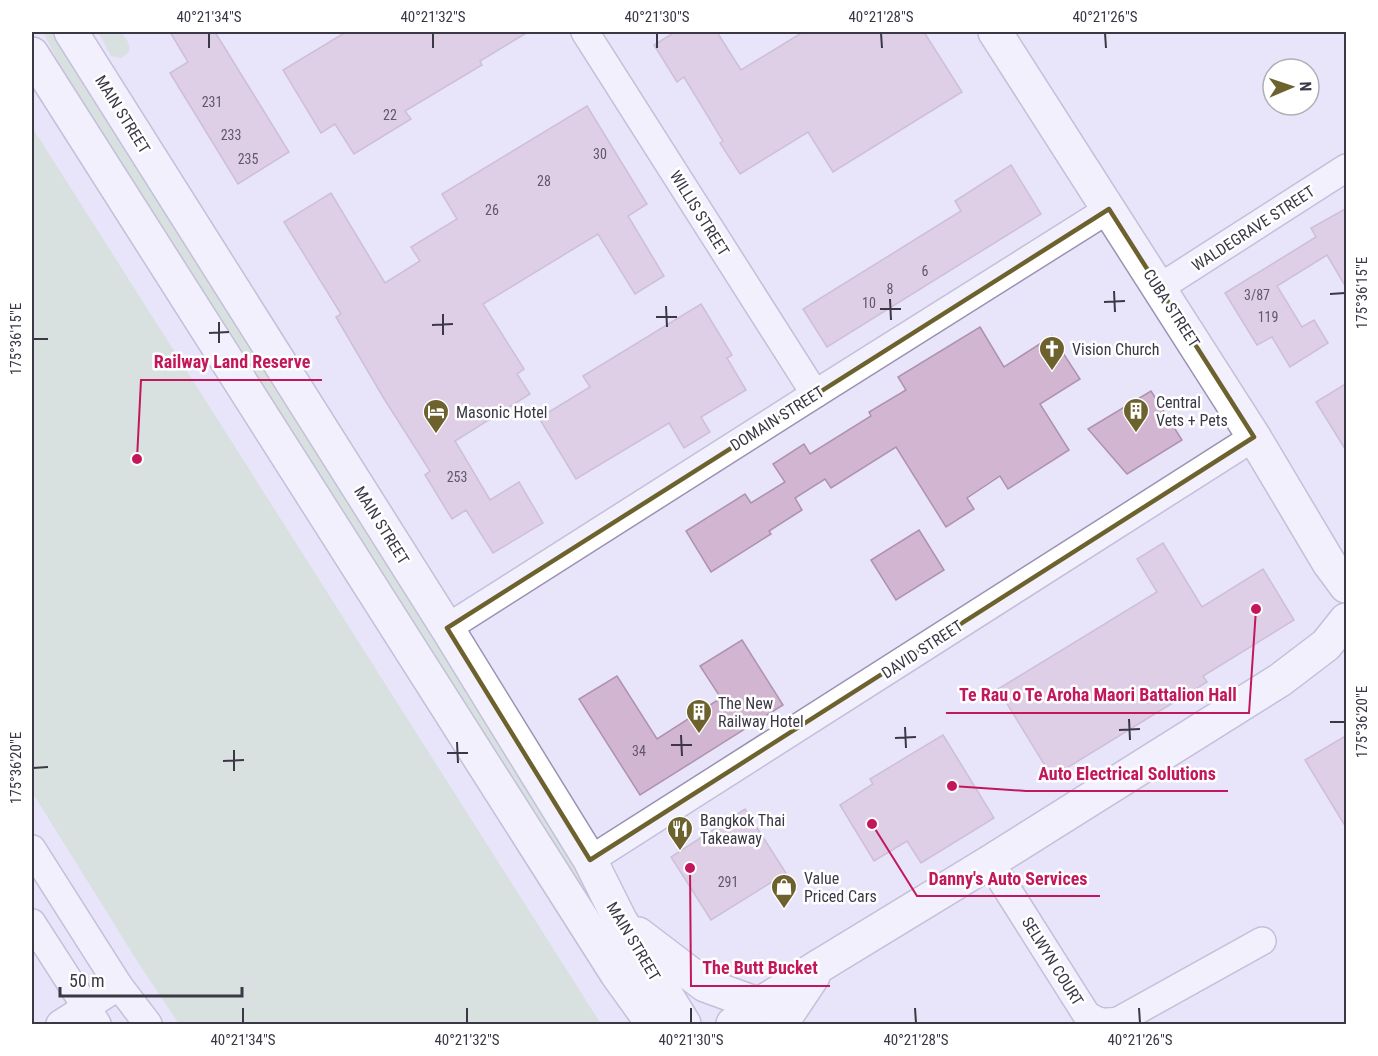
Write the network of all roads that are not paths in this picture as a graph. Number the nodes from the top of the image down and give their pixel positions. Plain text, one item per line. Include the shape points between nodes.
1 (71, 32) edge
2 (585, 32) edge
3 (995, 32) edge
4 (32, 54) edge
5 (1347, 168) edge
6 (1108, 209) junction
7 (1159, 288) junction
8 (815, 394) junction
9 (1254, 437) junction
10 (1347, 586) edge
11 (1347, 620) edge
12 (447, 628) junction
13 (32, 849) edge
14 (590, 860) junction
15 (990, 862) junction
16 (620, 920) junction
17 (32, 922) edge
18 (1262, 941) dead end
19 (617, 974) junction
20 (119, 986) junction
21 (770, 1015) edge
22 (92, 1016) edge
23 (60, 1024) edge
24 (148, 1024) edge
25 (624, 1024) edge
26 (653, 1024) edge
27 (684, 1024) edge
28 (733, 1024) edge

1 - 12 main road, MAIN STREET
2 - 8 street, WILLIS STREET
3 - 6 main road, CUBA STREET
4 - 19 main road, MAIN STREET
5 - 7 street, WALDEGRAVE STREET
6 - 7 main road, CUBA STREET
6 - 8 street, DOMAIN STREET
7 - 9 main road, CUBA STREET
8 - 12 street, DOMAIN STREET
9 - 10 main road, CUBA STREET via 1329,563
9 - 14 street, DAVID STREET
11 - 15 main road via 1326,645 1280,680
12 - 14 main road, MAIN STREET
13 - 20 street
14 - 16 main road, MAIN STREET
15 - 18 street, SELWYN COURT via 1086,1014 1095,1020 1118,1021
15 - 21 main road via 821,965
16 - 21 main road via 705,985
16 - 27 main road, MAIN STREET
17 - 22 street
19 - 25 main road
19 - 26 main road, MAIN STREET
20 - 22 street
20 - 24 street
21 - 28 main road
22 - 23 street

